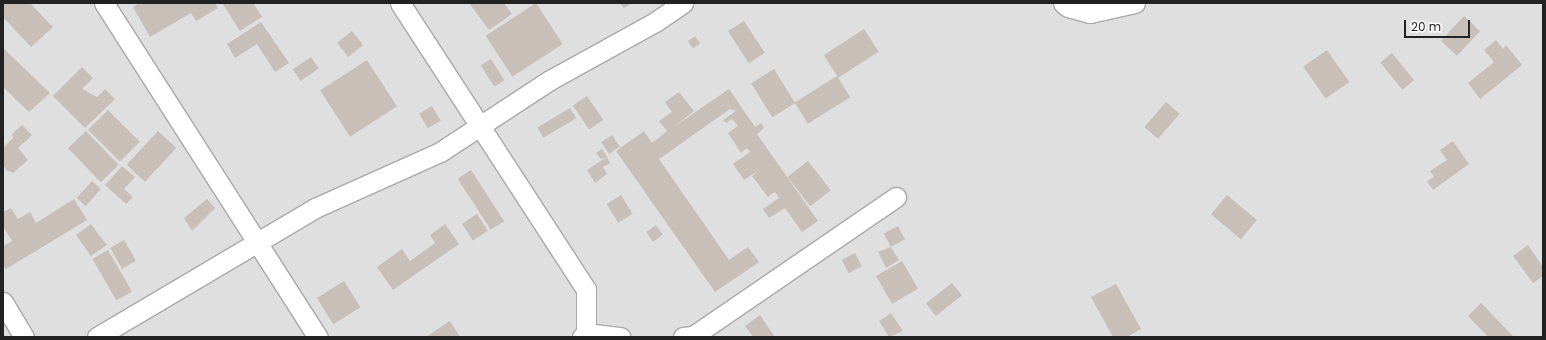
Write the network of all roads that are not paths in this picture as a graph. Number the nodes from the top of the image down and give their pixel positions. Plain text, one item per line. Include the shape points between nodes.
1 (104, 3) edge
2 (400, 3) edge
3 (683, 3) edge
4 (1063, 3) edge
5 (1135, 3) edge
6 (480, 125) junction
7 (896, 197) dead end
8 (257, 241) junction
9 (3, 302) edge
10 (584, 335) edge
11 (24, 337) edge
12 (97, 337) edge
13 (318, 337) edge
14 (620, 337) edge
15 (683, 337) edge

1 - 8 street
2 - 6 street
3 - 6 street via 655,22 550,80
4 - 5 street via 1068,7 1090,13
6 - 8 street via 440,152 315,208
6 - 10 street via 586,289
7 - 15 street via 693,336
8 - 12 street
8 - 13 street
9 - 11 street
10 - 14 street

